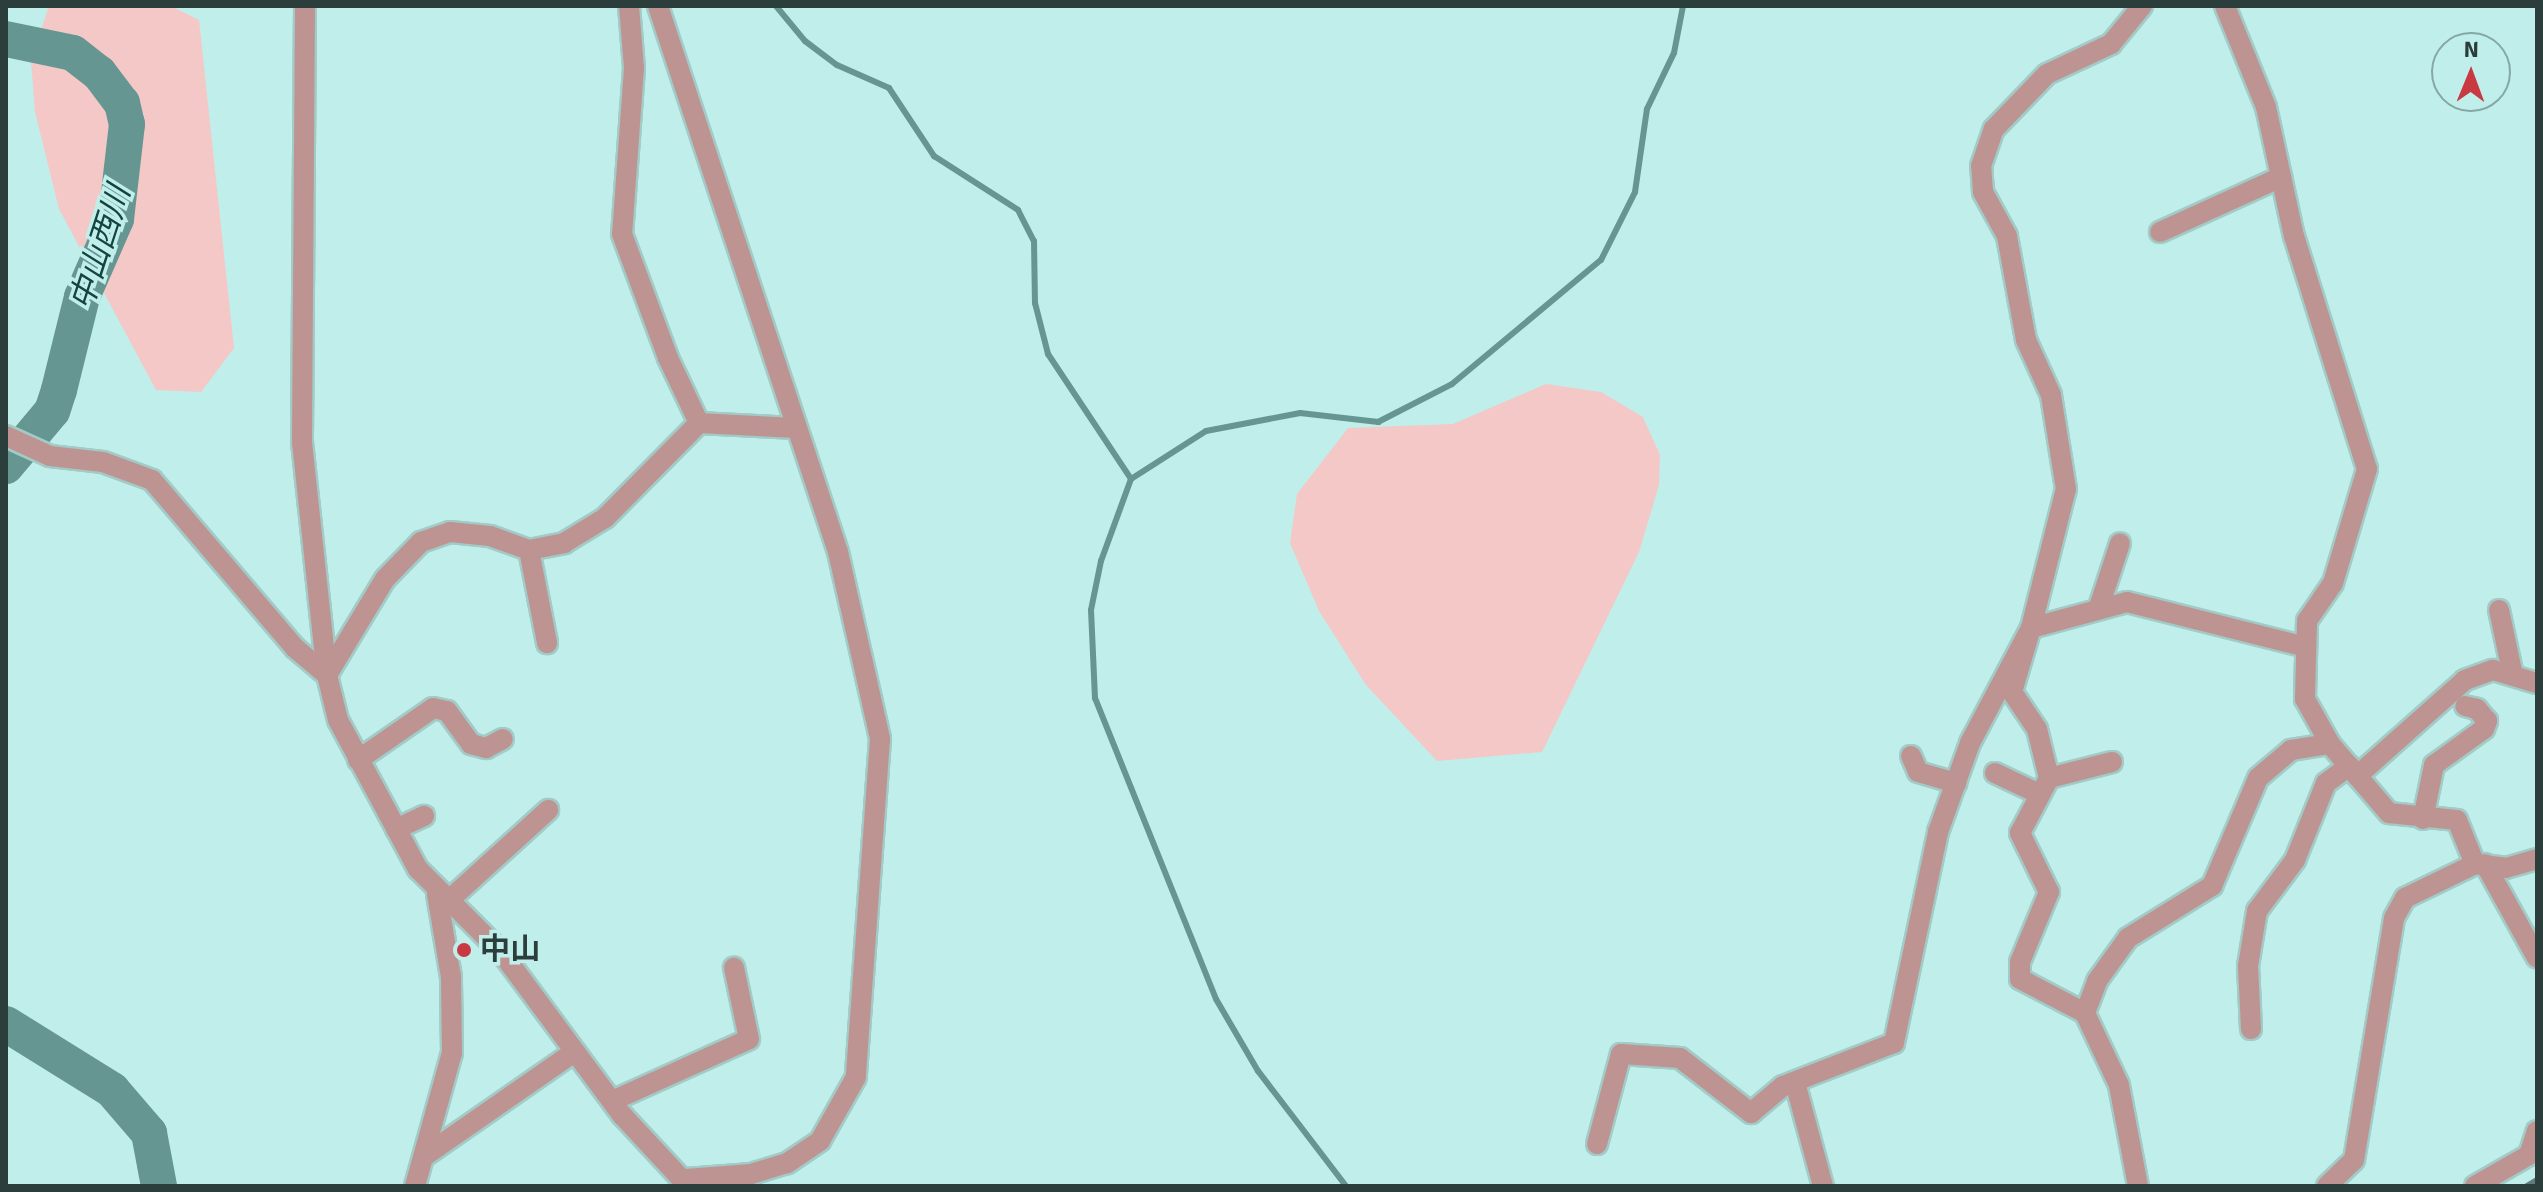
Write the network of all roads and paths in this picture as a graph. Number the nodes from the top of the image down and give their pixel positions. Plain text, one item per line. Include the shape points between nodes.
1 (305, 6) edge
2 (629, 6) edge
3 (658, 6) edge
4 (2142, 6) edge
5 (2225, 6) edge
6 (2281, 177) junction
7 (2160, 232) dead end
8 (699, 423) junction
9 (795, 428) junction
10 (6, 436) edge
11 (2120, 543) dead end
12 (529, 550) junction
13 (2099, 607) junction
14 (2499, 610) dead end
15 (2031, 628) junction
16 (547, 643) dead end
17 (2302, 646) junction
18 (2512, 671) junction
19 (327, 675) junction
20 (2537, 683) edge
21 (2465, 706) dead end
22 (503, 739) dead end
23 (2330, 744) junction
24 (1911, 756) dead end
25 (358, 760) junction
26 (2112, 762) dead end
27 (2353, 771) junction
28 (1995, 773) dead end
29 (1956, 783) junction
30 (2044, 786) junction
31 (548, 810) dead end
32 (424, 816) dead end
33 (2423, 819) junction
34 (396, 829) junction
35 (2537, 859) edge
36 (2480, 864) junction
37 (442, 898) junction
38 (2537, 958) edge
39 (734, 968) dead end
40 (2085, 1013) junction
41 (2251, 1029) dead end
42 (574, 1052) junction
43 (1796, 1086) junction
44 (612, 1101) junction
45 (2537, 1131) edge
46 (1597, 1144) dead end
47 (426, 1155) junction
48 (687, 1182) edge
49 (415, 1186) edge
50 (1823, 1186) edge
51 (2138, 1186) edge
52 (2327, 1186) edge
53 (2475, 1186) edge

1 - 19 street via 302,442
2 - 8 street via 634,68 622,234
3 - 9 street
4 - 15 street via 2111,44 2047,74 1994,129 1981,166 1983,192 2007,236 2026,340 2051,395 2064,447 2066,489
5 - 6 street via 2266,107
6 - 7 street
6 - 17 street via 2367,469 2333,583 2307,621
8 - 9 street
8 - 12 street via 605,518 564,543
9 - 48 street via 838,552 880,739 856,1077 820,1141 787,1163 751,1174
10 - 19 street via 50,456 103,462 152,480 295,648
11 - 13 street
12 - 16 street
12 - 19 street via 490,536 450,532 421,542 385,579
13 - 15 street
13 - 17 street via 2127,602
14 - 18 street
15 - 29 street
15 - 30 street via 2012,692 2037,729
17 - 23 street via 2305,699
18 - 20 street
18 - 27 street via 2465,680
19 - 25 street via 338,720
21 - 33 street via 2477,709 2487,721 2484,729 2434,765
22 - 25 street via 486,748 471,744 447,711 431,701
23 - 27 street
23 - 40 street via 2291,750 2258,778 2212,886 2128,938 2097,981
24 - 29 street via 1918,772
25 - 34 street
26 - 30 street
27 - 33 street via 2389,813
27 - 41 street via 2326,783 2295,860 2257,911 2248,966
28 - 30 street
29 - 43 street via 1938,832 1894,1043
30 - 40 street via 2020,833 2049,892 2020,962 2020,979 2031,990
31 - 37 street
32 - 34 street
33 - 36 street via 2457,820
34 - 37 street
35 - 36 street via 2506,868
36 - 38 street
36 - 52 street via 2405,898 2394,918 2354,1160
37 - 42 street via 502,953
37 - 47 street via 452,1053
39 - 44 street via 749,1039
40 - 51 street via 2119,1085
42 - 44 street
42 - 47 street
43 - 46 street via 1783,1086 1751,1113 1680,1058 1621,1054
43 - 50 street
44 - 48 street
45 - 53 street via 2529,1155
47 - 49 street

